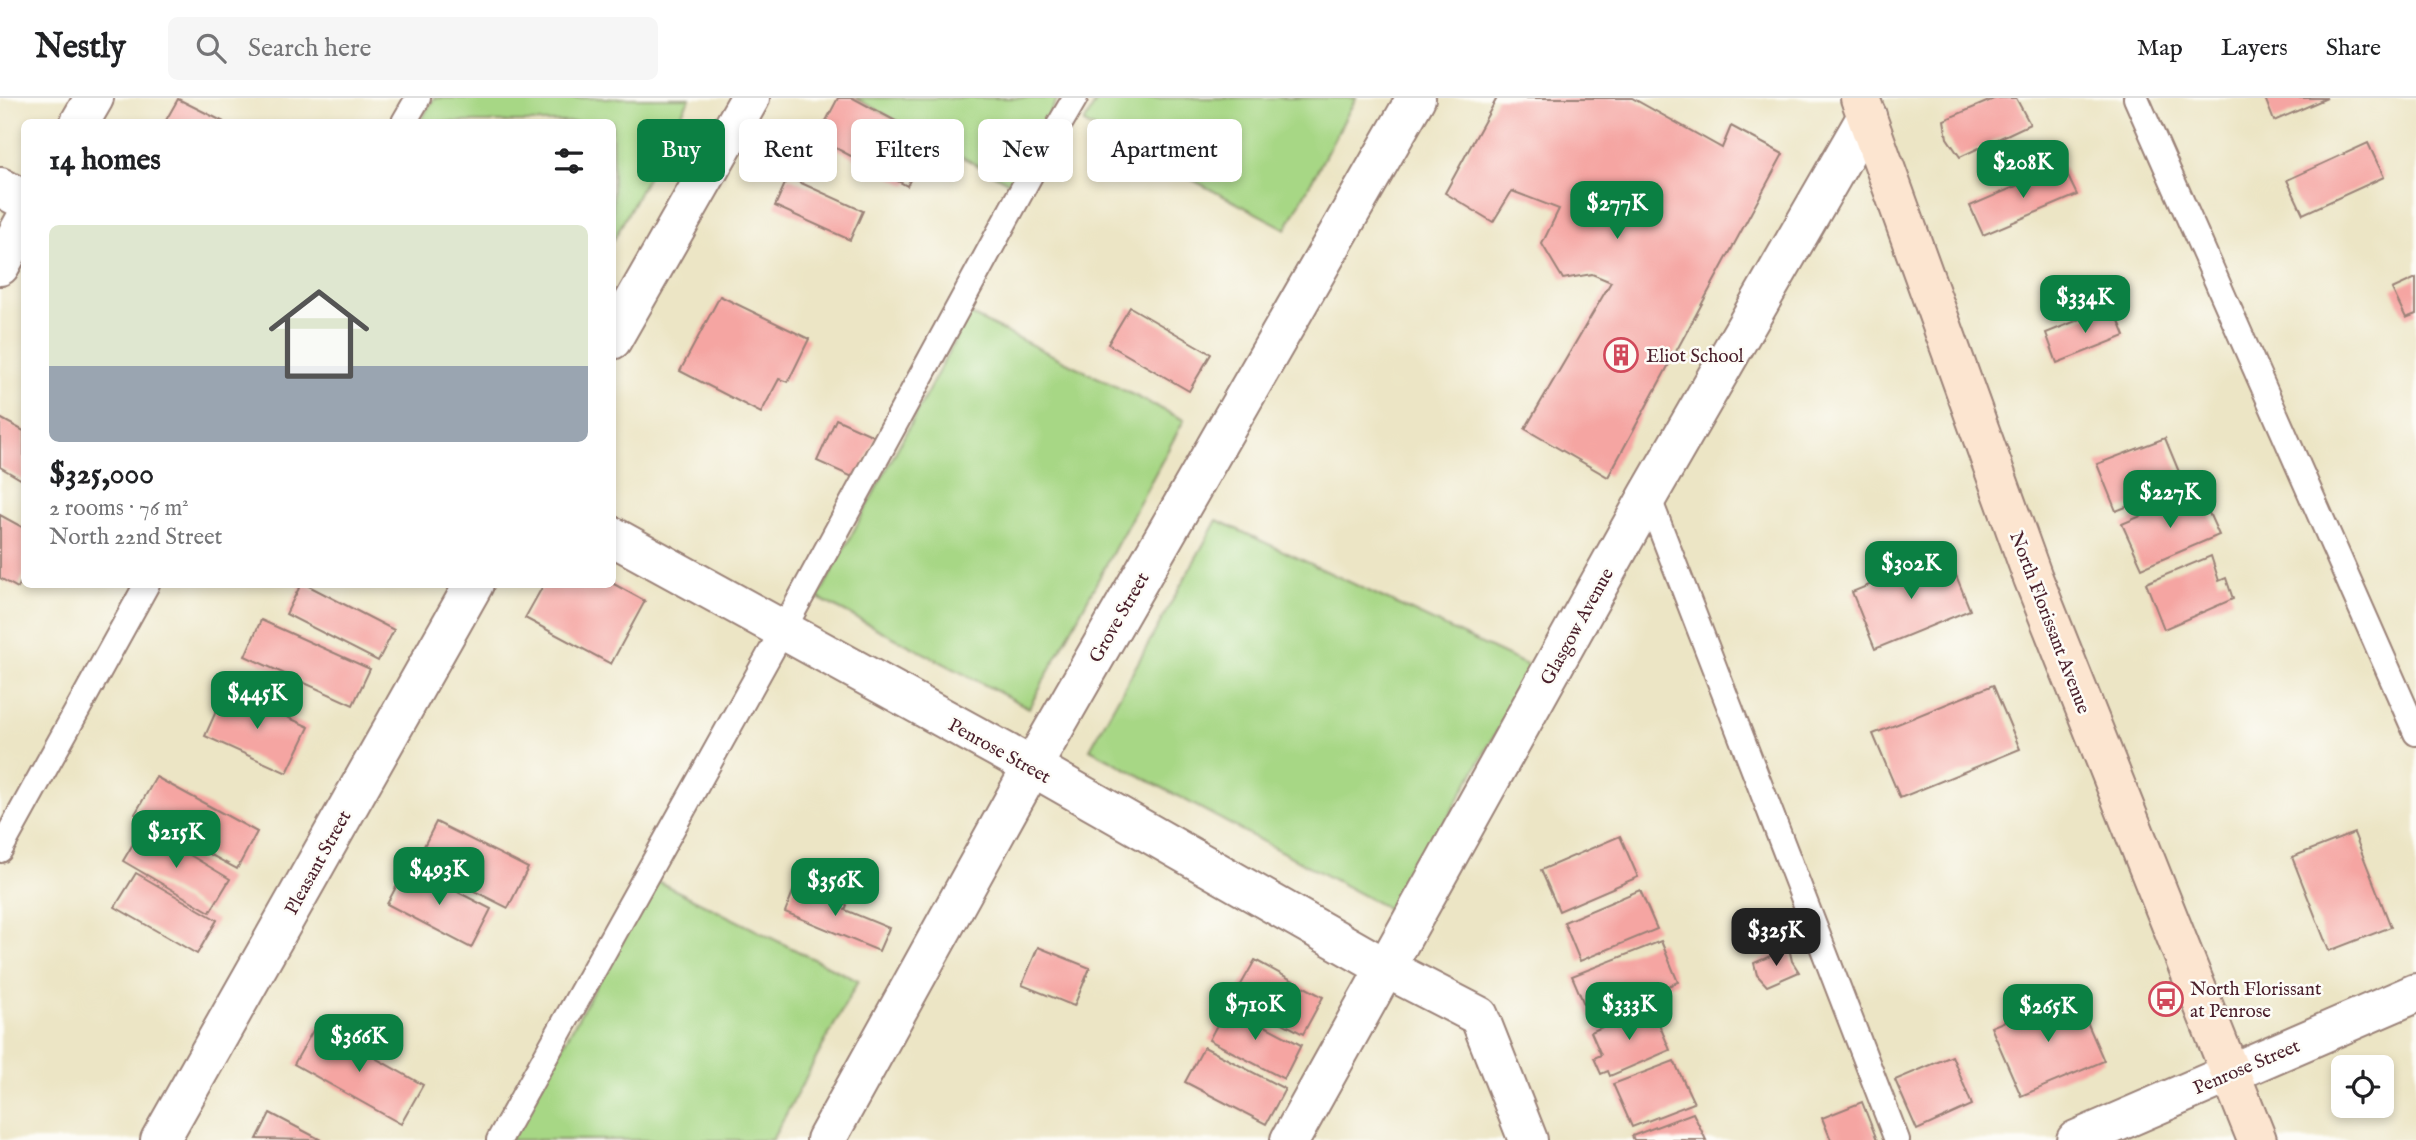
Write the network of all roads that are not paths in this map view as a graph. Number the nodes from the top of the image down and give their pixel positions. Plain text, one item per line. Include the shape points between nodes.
1 (94, 98) edge
2 (418, 98) edge
3 (750, 98) edge
4 (1075, 98) edge
5 (1416, 98) edge
6 (2136, 98) edge
7 (1863, 107) edge
8 (82, 119) edge
9 (406, 119) edge
10 (0, 187) edge
11 (21, 198) edge
12 (21, 228) edge
13 (0, 266) edge
14 (616, 333) edge
15 (1648, 496) junction
16 (616, 538) edge
17 (145, 588) edge
18 (472, 588) edge
19 (783, 630) junction
20 (2416, 733) edge
21 (1032, 767) junction
22 (0, 850) edge
23 (1386, 968) junction
24 (2416, 993) edge
25 (2230, 1073) junction
26 (160, 1140) edge
27 (499, 1140) edge
28 (826, 1140) edge
29 (1290, 1140) edge
30 (1528, 1140) edge
31 (1897, 1140) edge
32 (2076, 1140) edge
33 (2257, 1140) edge

1 - 8 street
2 - 9 lane
3 - 14 street
4 - 19 lane
5 - 21 street, Grove Street
6 - 20 lane
7 - 15 street, Glasgow Avenue
7 - 25 main road, North Florissant Avenue via 2033,578
10 - 11 street
12 - 13 street
15 - 23 street, Glasgow Avenue
15 - 31 lane
16 - 19 street, Penrose Street
17 - 22 lane
18 - 26 street, Pleasant Street
19 - 21 street, Penrose Street
19 - 27 lane
21 - 23 street, Penrose Street
21 - 28 street, Grove Street
23 - 29 street, Glasgow Avenue
23 - 30 street, Penrose Street via 1479,1016
24 - 25 street, Penrose Street
25 - 32 street, Penrose Street
25 - 33 main road, North Florissant Avenue

